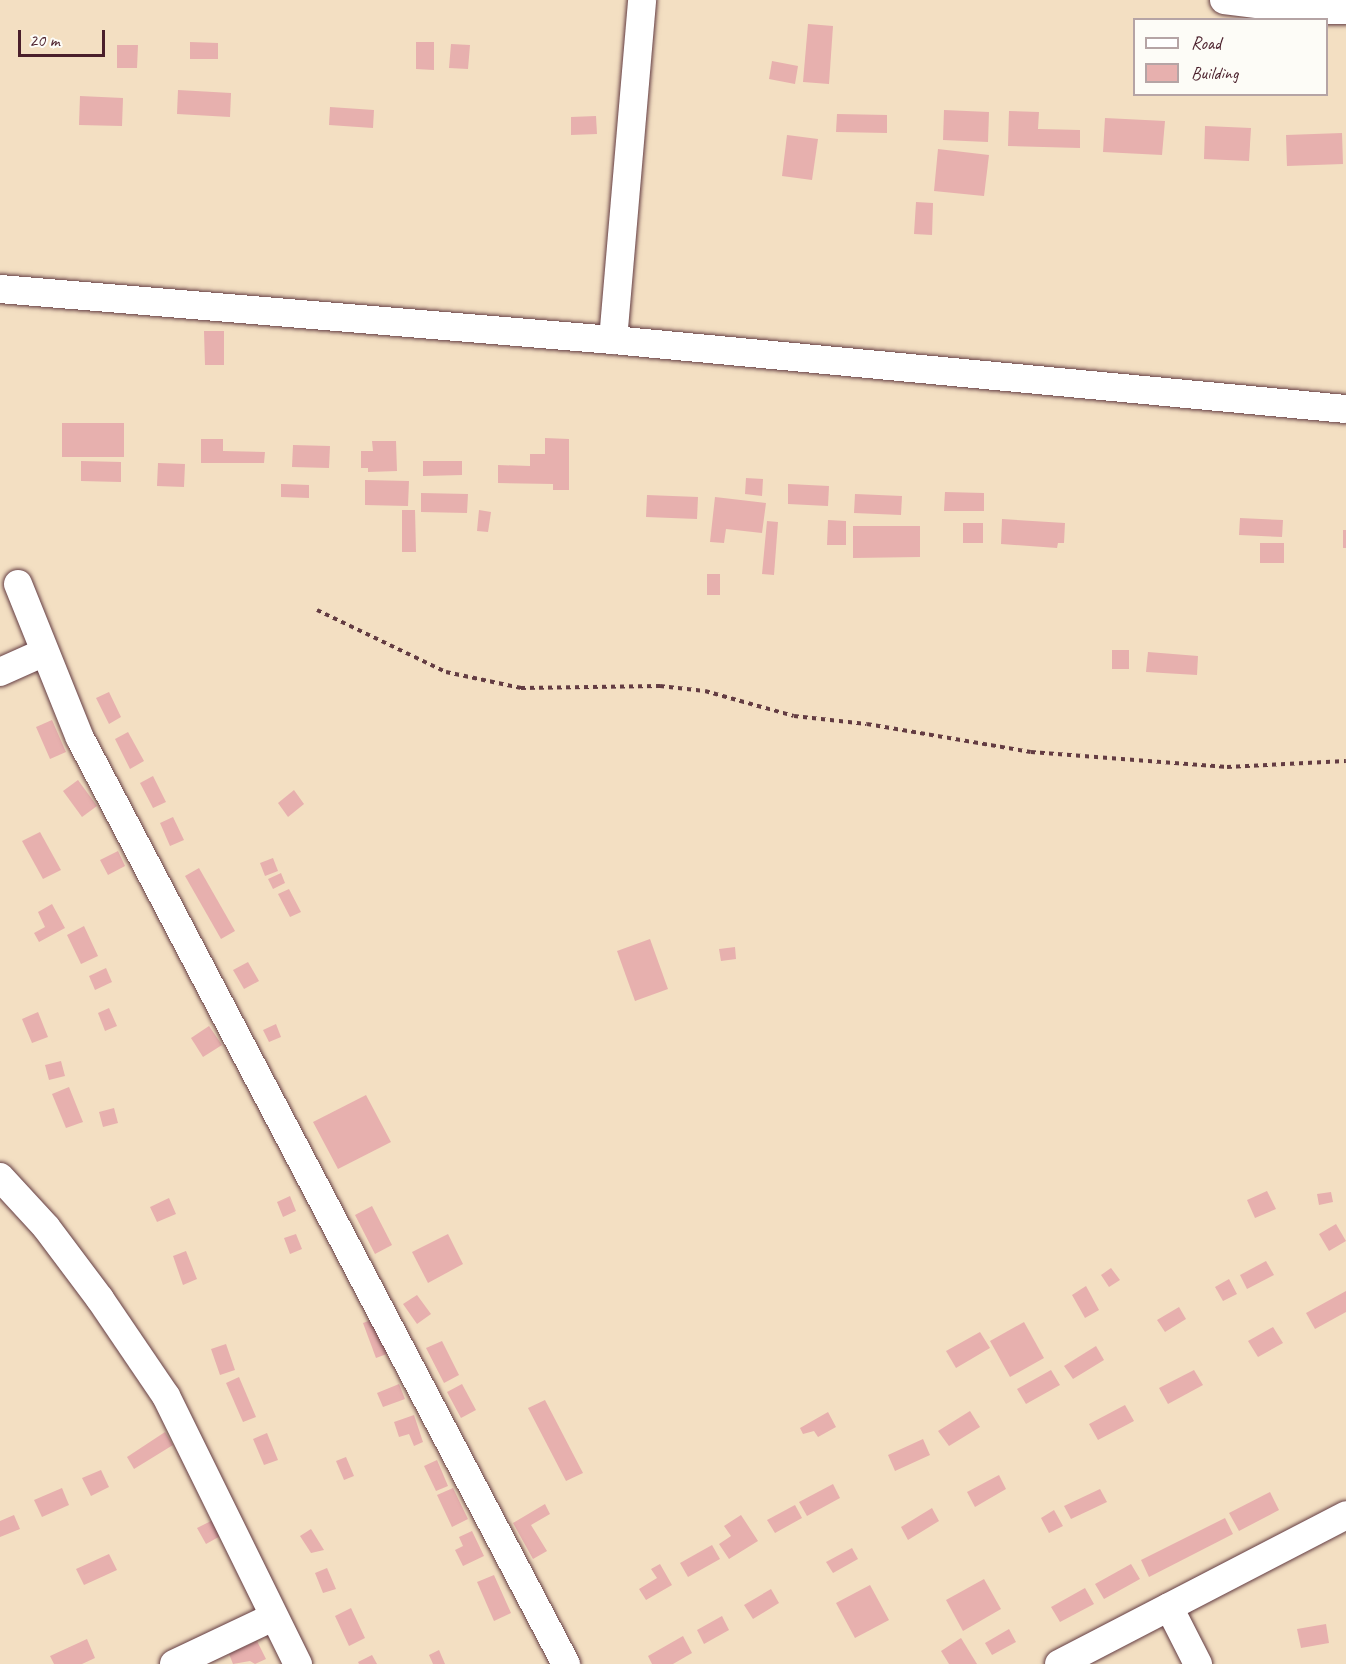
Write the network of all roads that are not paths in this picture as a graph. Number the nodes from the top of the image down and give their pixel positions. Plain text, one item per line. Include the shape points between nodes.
1 (642, 0) edge
2 (1224, 0) edge
3 (1346, 10) edge
4 (0, 289) edge
5 (613, 340) junction
6 (1346, 409) edge
7 (18, 584) dead end
8 (45, 652) junction
9 (0, 672) edge
10 (5, 1192) edge
11 (1346, 1515) edge
12 (1169, 1607) junction
13 (273, 1617) junction
14 (174, 1664) edge
15 (298, 1664) edge
16 (566, 1664) edge
17 (1059, 1664) edge
18 (1198, 1664) edge

1 - 5 street
2 - 3 street via 1305,10
4 - 5 street
5 - 6 street
7 - 8 street
8 - 9 street
8 - 16 street via 80,738
10 - 13 street via 53,1236 166,1396
11 - 12 street
12 - 17 street
12 - 18 street
13 - 14 street
13 - 15 street

